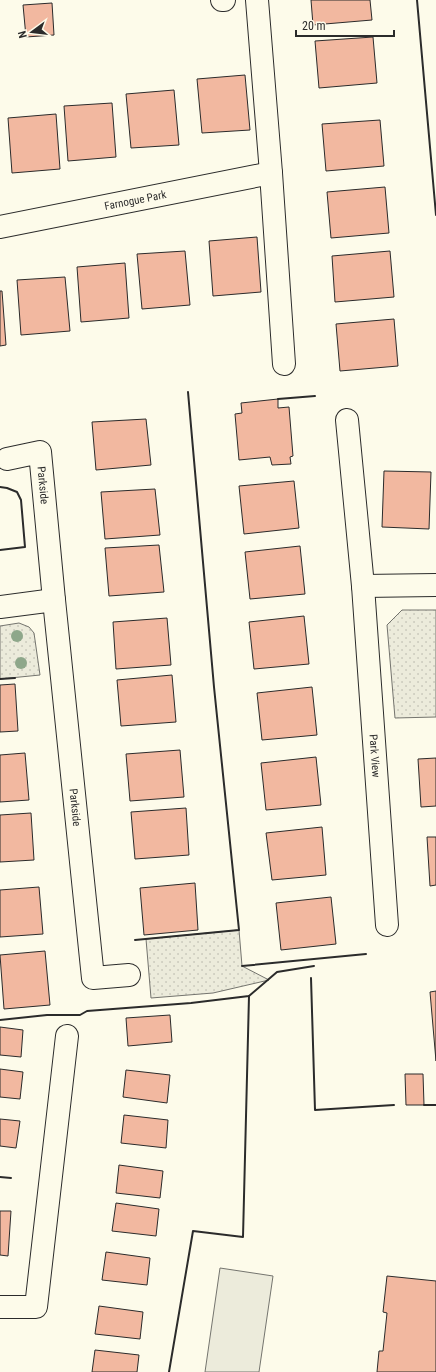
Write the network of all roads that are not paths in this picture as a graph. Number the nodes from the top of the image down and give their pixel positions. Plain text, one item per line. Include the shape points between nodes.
1 (257, 0) edge
2 (271, 173) junction
3 (0, 227) edge
4 (284, 364) dead end
5 (347, 420) dead end
6 (7, 458) dead end
7 (436, 585) edge
8 (363, 586) junction
9 (54, 600) junction
10 (0, 607) edge
11 (387, 926) dead end
12 (129, 975) dead end
13 (67, 1036) dead end
14 (0, 1307) edge

1 - 2 street
2 - 3 street, Farnogue Park
2 - 4 street
5 - 8 street, Park View
6 - 9 street, Parkside via 40,452
7 - 8 street
8 - 11 street, Park View
9 - 10 street
9 - 12 street, Parkside via 93,978
13 - 14 street via 36,1307

